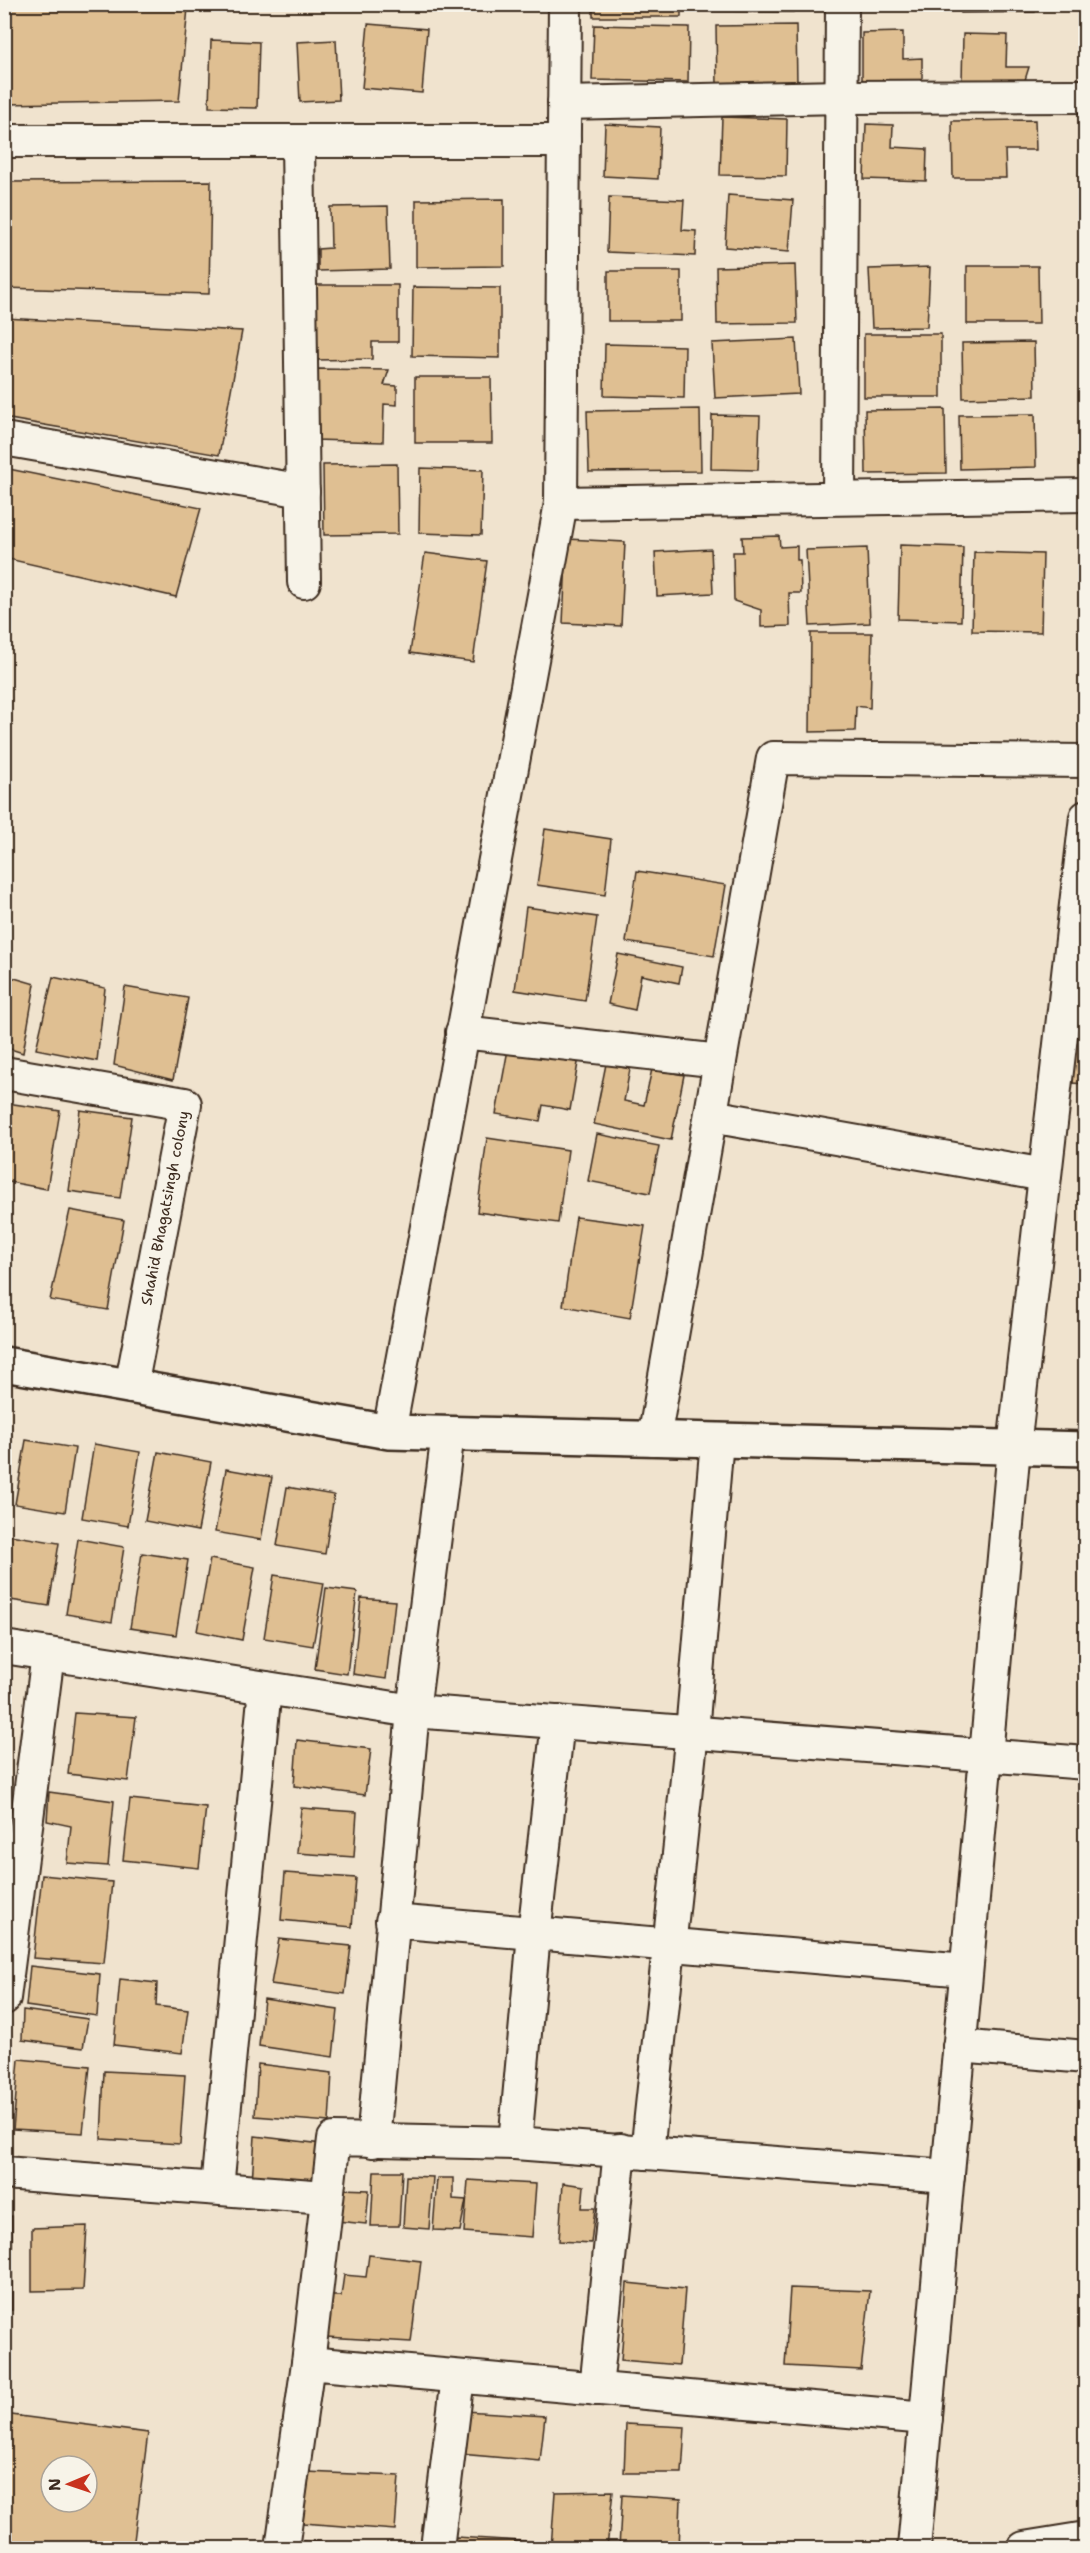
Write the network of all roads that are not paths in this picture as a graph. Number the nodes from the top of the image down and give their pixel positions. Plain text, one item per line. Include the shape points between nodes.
1 (565, 4) edge
2 (842, 4) edge
3 (1086, 96) edge
4 (842, 97) junction
5 (564, 103) junction
6 (4, 141) edge
7 (298, 141) junction
8 (564, 141) junction
9 (4, 440) edge
10 (303, 491) junction
11 (1086, 495) edge
12 (839, 498) junction
13 (561, 503) junction
14 (304, 582) dead end
15 (1086, 761) edge
16 (1086, 817) edge
17 (462, 1032) junction
18 (720, 1061) junction
19 (4, 1073) edge
20 (711, 1116) junction
21 (1045, 1175) junction
22 (4, 1364) edge
23 (131, 1387) junction
24 (389, 1432) junction
25 (448, 1434) junction
26 (654, 1438) junction
27 (717, 1440) junction
28 (1014, 1447) junction
29 (1086, 1449) edge
30 (4, 1647) edge
31 (48, 1654) junction
32 (265, 1688) junction
33 (412, 1711) junction
34 (558, 1722) junction
35 (692, 1732) junction
36 (986, 1754) junction
37 (1086, 1763) edge
38 (392, 1922) junction
39 (534, 1934) junction
40 (671, 1945) junction
41 (966, 1970) junction
42 (4, 1998) edge
43 (959, 2046) junction
44 (1086, 2057) edge
45 (373, 2141) junction
46 (515, 2142) junction
47 (634, 2151) junction
48 (4, 2173) edge
49 (948, 2176) junction
50 (217, 2188) junction
51 (326, 2197) junction
52 (308, 2363) junction
53 (458, 2377) junction
54 (596, 2389) junction
55 (926, 2418) junction
56 (1086, 2538) edge
57 (282, 2548) edge
58 (437, 2548) edge
59 (914, 2548) edge
60 (1024, 2548) edge

1 - 5 street
2 - 4 street
3 - 4 street
4 - 5 street
4 - 12 street
5 - 8 street
6 - 7 street
7 - 8 street
7 - 10 street
8 - 13 street
9 - 10 street
10 - 14 street
11 - 12 street
12 - 13 street
13 - 17 street
15 - 18 street via 773,758
16 - 21 street
17 - 18 street
17 - 24 street
18 - 20 street
19 - 23 street, Shahid Bhagatsingh colony via 185,1104
20 - 21 street
20 - 26 street
21 - 28 street
22 - 23 street
23 - 24 street
24 - 25 street
25 - 26 street
25 - 33 street
26 - 27 street
27 - 28 street
27 - 35 street
28 - 29 street
28 - 36 street
30 - 31 street
31 - 32 street
31 - 42 street
32 - 33 street
32 - 50 street
33 - 34 street
33 - 38 street
34 - 35 street
34 - 39 street
35 - 36 street
35 - 40 street
36 - 37 street
36 - 41 street
38 - 39 street
38 - 45 street
39 - 40 street
39 - 46 street
40 - 41 street
40 - 47 street
41 - 43 street
43 - 44 street
43 - 49 street
45 - 46 street
45 - 51 street via 334,2139
46 - 47 street
47 - 49 street
47 - 54 street
48 - 50 street
49 - 55 street
50 - 51 street
51 - 52 street
52 - 53 street
52 - 57 street
53 - 54 street
53 - 58 street
54 - 55 street
55 - 59 street
56 - 60 street

